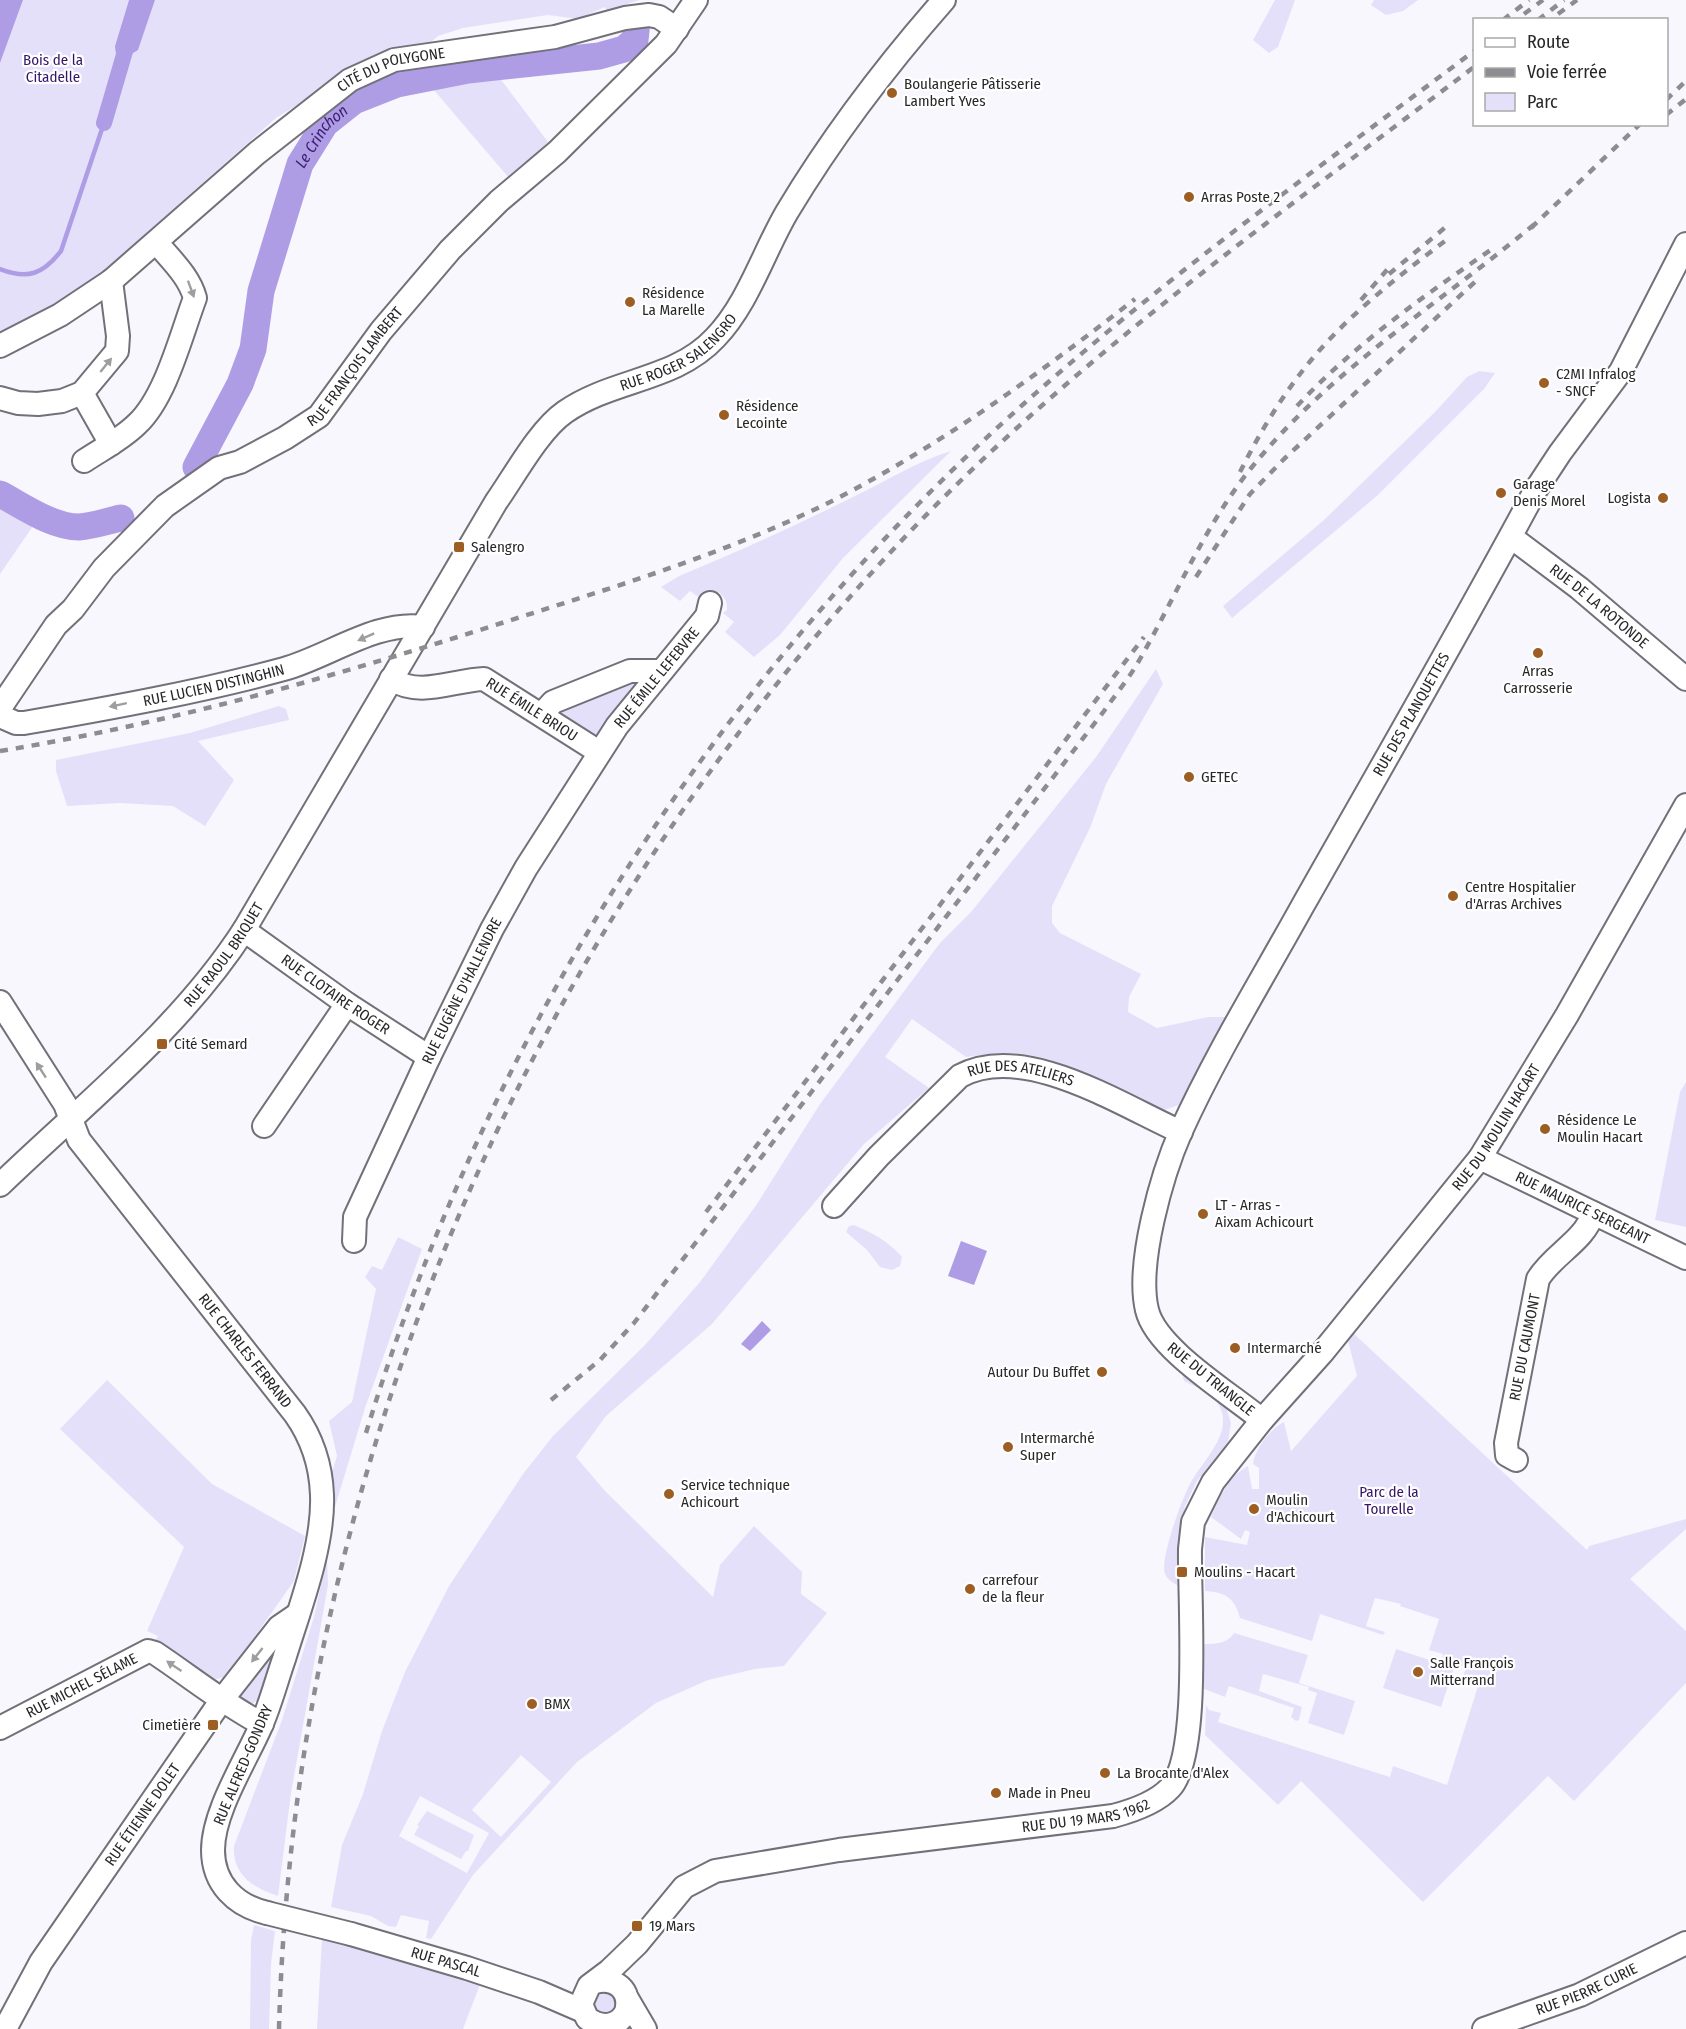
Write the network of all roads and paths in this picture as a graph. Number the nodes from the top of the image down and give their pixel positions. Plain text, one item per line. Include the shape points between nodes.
1 (696, 0) edge
2 (944, 0) edge
3 (677, 29) junction
4 (157, 243) junction
5 (1686, 244) edge
6 (111, 281) junction
7 (0, 346) edge
8 (82, 393) junction
9 (0, 398) edge
10 (111, 444) junction
11 (84, 461) dead end
12 (1511, 537) junction
13 (710, 603) dead end
14 (423, 627) junction
15 (659, 671) junction
16 (391, 679) junction
17 (1686, 679) edge
18 (0, 708) edge
19 (542, 714) junction
20 (0, 716) edge
21 (599, 752) junction
22 (1686, 805) edge
23 (244, 930) junction
24 (0, 1002) edge
25 (347, 1004) junction
26 (429, 1057) junction
27 (71, 1120) junction
28 (264, 1126) dead end
29 (1181, 1132) junction
30 (1480, 1158) junction
31 (0, 1185) edge
32 (1160, 1198) joint
33 (834, 1206) dead end
34 (1593, 1213) junction
35 (354, 1241) dead end
36 (1686, 1258) edge
37 (1262, 1420) junction
38 (1516, 1460) dead end
39 (298, 1614) junction
40 (221, 1701) junction
41 (262, 1724) junction
42 (0, 1728) edge
43 (351, 1934) joint
44 (1686, 1943) edge
45 (638, 1944) junction
46 (592, 1984) junction
47 (539, 1992) junction
48 (626, 1995) junction
49 (595, 2023) edge
50 (5, 2029) edge
51 (637, 2029) edge
52 (645, 2029) edge
53 (1484, 2029) edge

1 - 3 street, RUE FRANÇOIS LAMBERT
2 - 14 street, RUE ROGER SALENGRO via 824,155 722,331 701,352 677,367 610,390 565,412 534,447 496,501
3 - 4 street, CITÉ DU POLYGONE via 649,15 555,37 394,60 350,80 318,103
3 - 18 street, RUE FRANÇOIS LAMBERT via 557,152 499,201 450,250 381,331 319,416 249,457 219,468 165,506 104,568 56,625
4 - 6 street, CITÉ DU POLYGONE
4 -> 10 street via 192,286 195,298 155,401 140,422
5 - 12 street, RUE DES PLANQUETTES via 1621,371 1560,453
6 - 7 street, CITÉ DU POLYGONE via 60,315
8 -> 6 street via 117,351
8 - 9 street via 38,404
8 - 10 street
10 - 11 street
12 - 17 street, RUE DE LA ROTONDE via 1532,549
12 - 29 street, RUE DES PLANQUETTES via 1238,1022
13 - 15 street, RUE ÉMILE LEFEBVRE via 707,616
14 - 16 street, RUE ROGER SALENGRO
14 -> 20 street, RUE LUCIEN DISTINGHIN via 386,629 287,668 83,713 24,723
15 - 19 street via 630,671 553,702
15 - 21 street, RUE ÉMILE LEFEBVRE
16 - 19 street, RUE ÉMILE BRIOU via 419,688 484,679
16 - 23 street, RUE RAOUL BRIQUET
19 - 21 street, RUE ÉMILE BRIOU
21 - 26 street, RUE EUGÈNE D'HALLENDRE via 492,929
22 - 30 street, RUE DU MOULIN HACART via 1567,1016
23 - 25 street, RUE CLOTAIRE ROGER
23 - 27 street, RUE RAOUL BRIQUET via 199,992
27 -> 24 street, RUE CHARLES FERRAND via 65,1104
25 - 26 street, RUE CLOTAIRE ROGER
25 - 28 street
26 - 35 street, RUE EUGÈNE D'HALLENDRE via 355,1217
27 - 31 street, RUE RAOUL BRIQUET
27 - 39 street, RUE CHARLES FERRAND via 79,1140 295,1414 311,1441 322,1508
29 - 32 street, RUE DES PLANQUETTES
29 - 33 street, RUE DES ATELIERS via 1050,1074 1016,1066 991,1066 960,1076
30 - 34 street, RUE MAURICE SERGEANT
30 - 37 street, RUE DU MOULIN HACART via 1299,1382
32 - 37 street, RUE DU TRIANGLE via 1146,1256 1145,1300 1153,1328 1167,1344
34 - 36 street, RUE MAURICE SERGEANT
34 - 38 street, RUE DU CAUMONT via 1581,1235 1547,1264 1538,1279 1506,1443 1507,1455
37 - 45 street, RUE DU 19 MARS 1962 via 1213,1482 1193,1522 1189,1717 1185,1757 1170,1788 1152,1801 1113,1816 839,1850 715,1871 684,1887
39 -> 40 street, RUE ÉTIENNE DOLET via 279,1627
39 - 41 street, RUE ALFRED-GONDRY
40 - 41 street
40 -> 42 street, RUE MICHEL SÉLAME via 212,1691 148,1651
40 - 50 street, RUE ÉTIENNE DOLET via 41,1962
41 - 43 street, RUE ALFRED-GONDRY, bridge via 221,1815 213,1850 216,1869 229,1894 247,1907
43 - 47 street, RUE PASCAL
44 - 53 street, RUE PIERRE CURIE via 1580,1995
45 - 46 street, RUE DU 19 MARS 1962
45 - 48 street, RUE DU 19 MARS 1962 via 626,1975
46 - 47 street, RUE PASCAL via 573,1991
46 - 48 street via 611,1981
46 - 49 street via 582,1998
47 - 49 street, RUE PASCAL
48 - 49 street via 623,2017
48 - 52 street
49 - 51 street, RUE PASCAL

